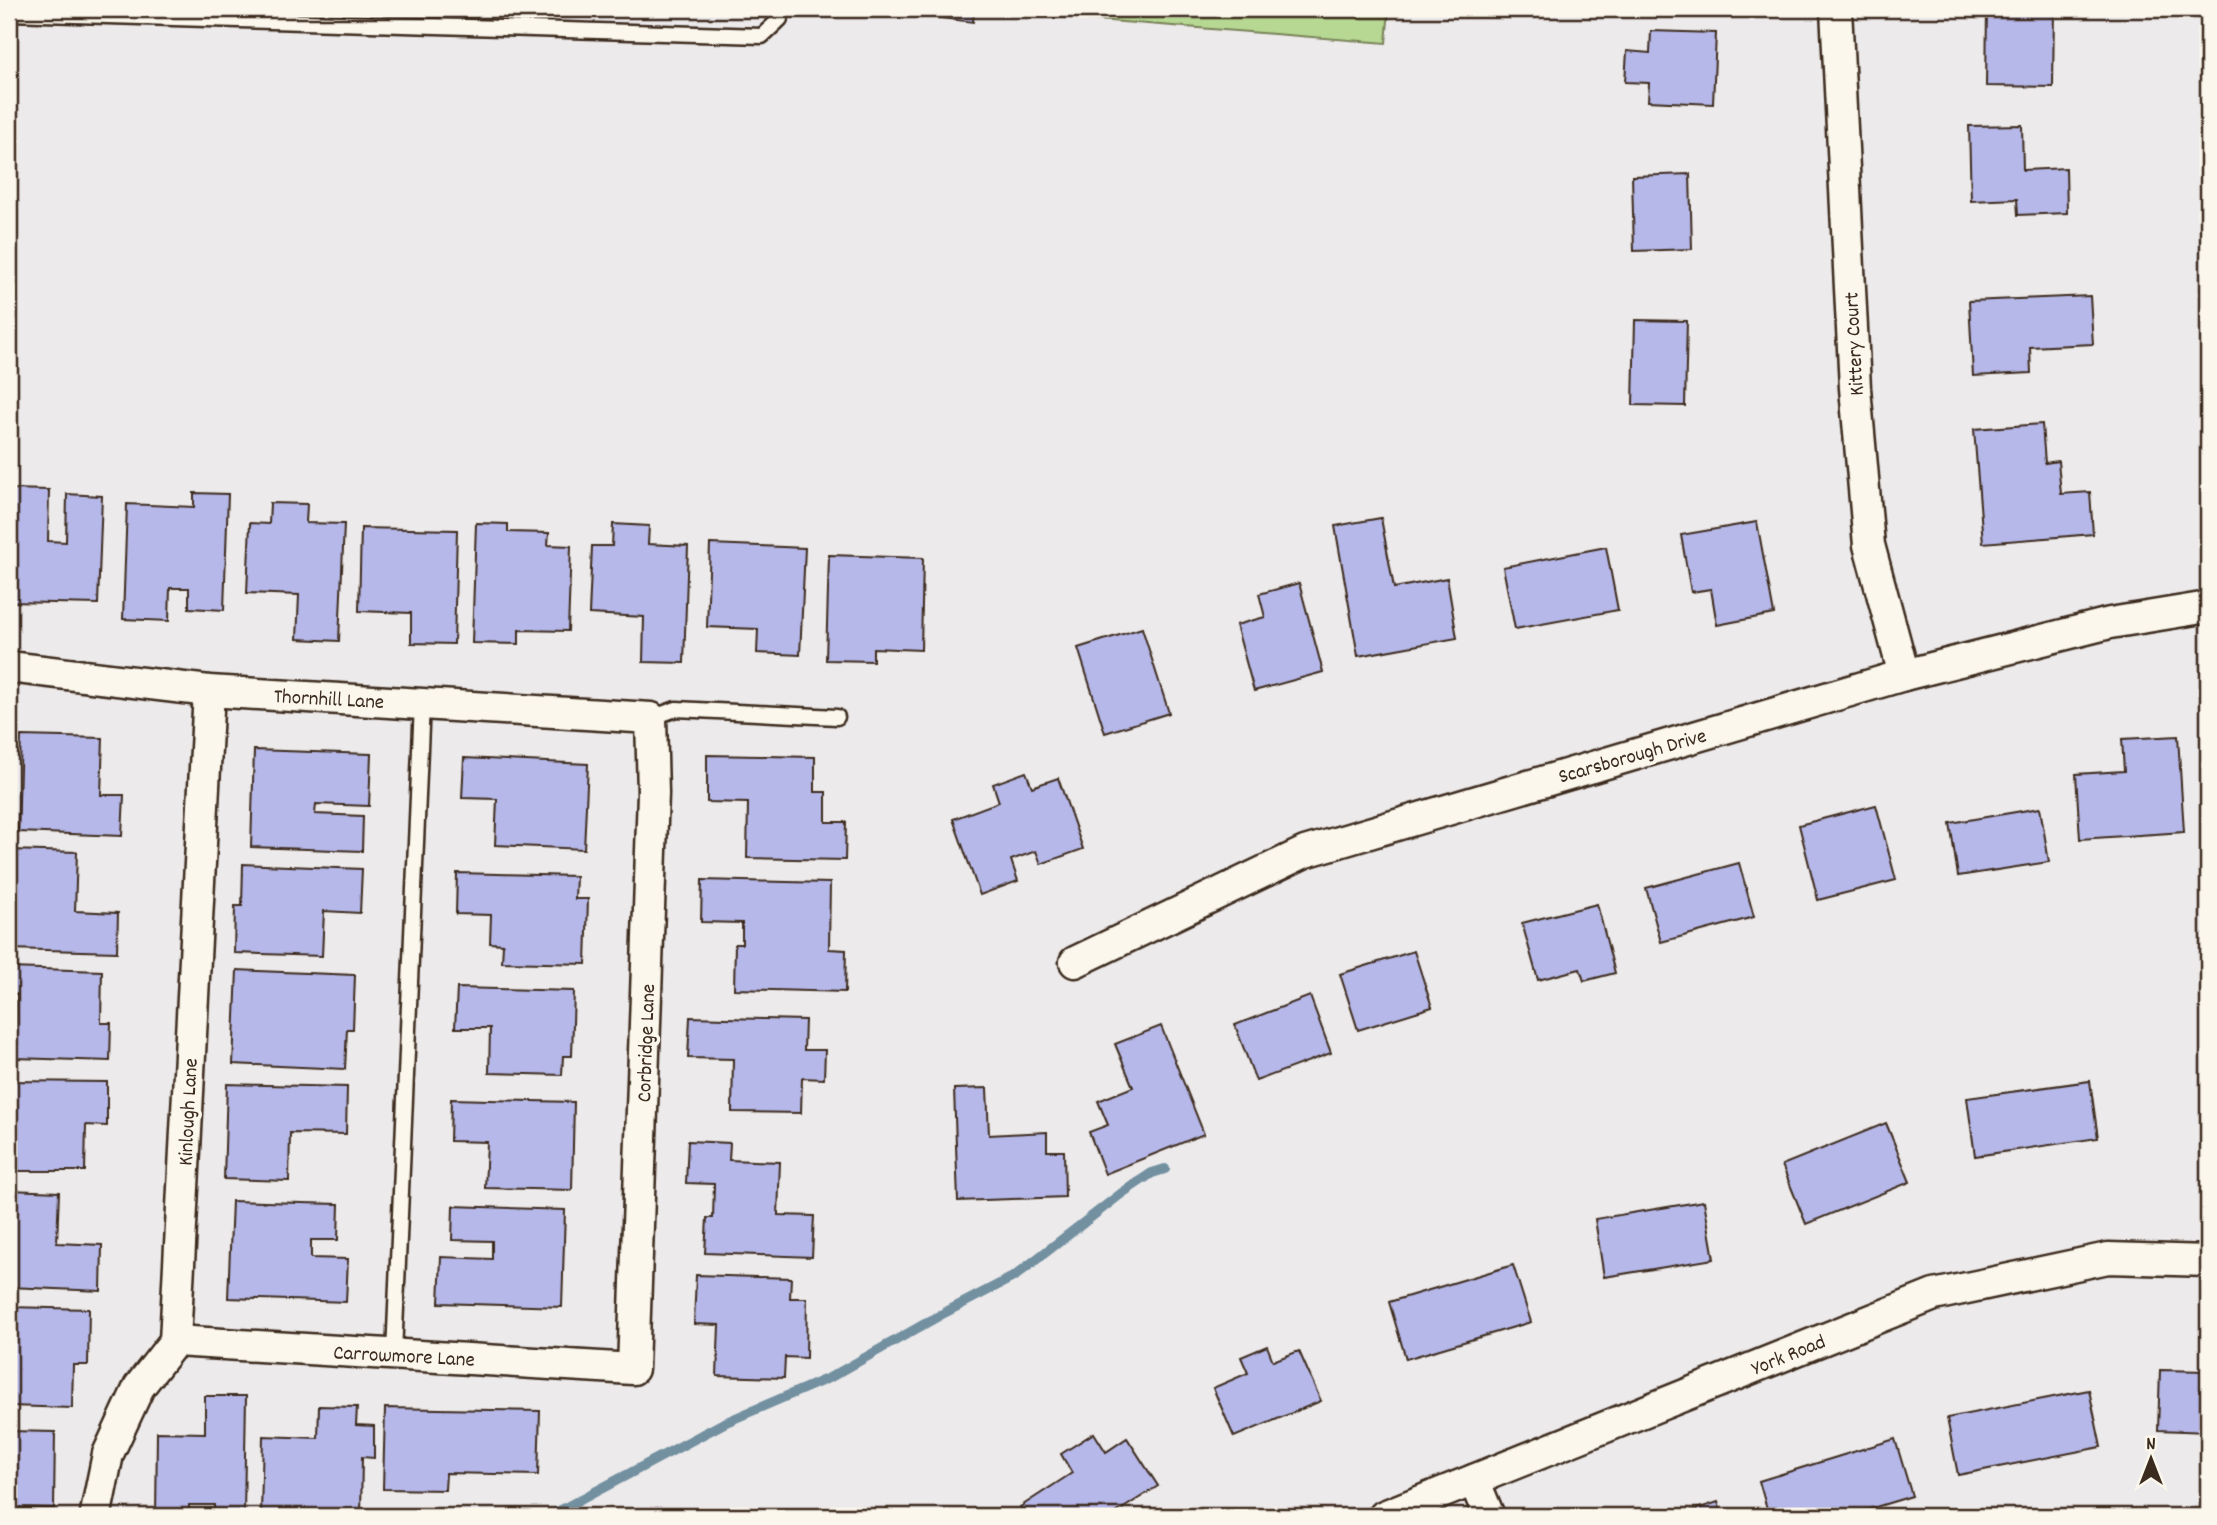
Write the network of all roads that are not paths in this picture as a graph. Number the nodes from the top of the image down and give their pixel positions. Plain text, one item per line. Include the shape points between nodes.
1 (780, 9) edge
2 (1836, 9) edge
3 (9, 13) edge
4 (2208, 607) edge
5 (9, 667) edge
6 (1903, 675) junction
7 (209, 691) junction
8 (422, 703) junction
9 (836, 717) dead end
10 (651, 718) junction
11 (1075, 962) dead end
12 (2208, 1261) edge
13 (174, 1341) junction
14 (394, 1354) junction
15 (633, 1369) joint
16 (1474, 1480) junction
17 (96, 1513) dead end
18 (1384, 1516) edge
19 (1489, 1516) edge

1 - 3 lane via 780,19 762,36
2 - 6 street, Kittery Court via 1855,388 1869,545
4 - 6 street, Scarsborough Drive via 2110,623
5 - 7 street, Thornhill Lane
6 - 11 street, Scarsborough Drive via 1305,852
7 - 8 street, Thornhill Lane
7 - 13 street, Kinlough Lane
8 - 10 street, Thornhill Lane
8 - 14 lane
9 - 10 lane via 676,709
10 - 15 street, Corbridge Lane via 653,807
12 - 16 street, York Road via 2108,1258 1934,1295
13 - 14 street, Carrowmore Lane
13 - 17 street via 139,1387 108,1454
14 - 15 street, Carrowmore Lane
16 - 18 street, York Road
16 - 19 street

